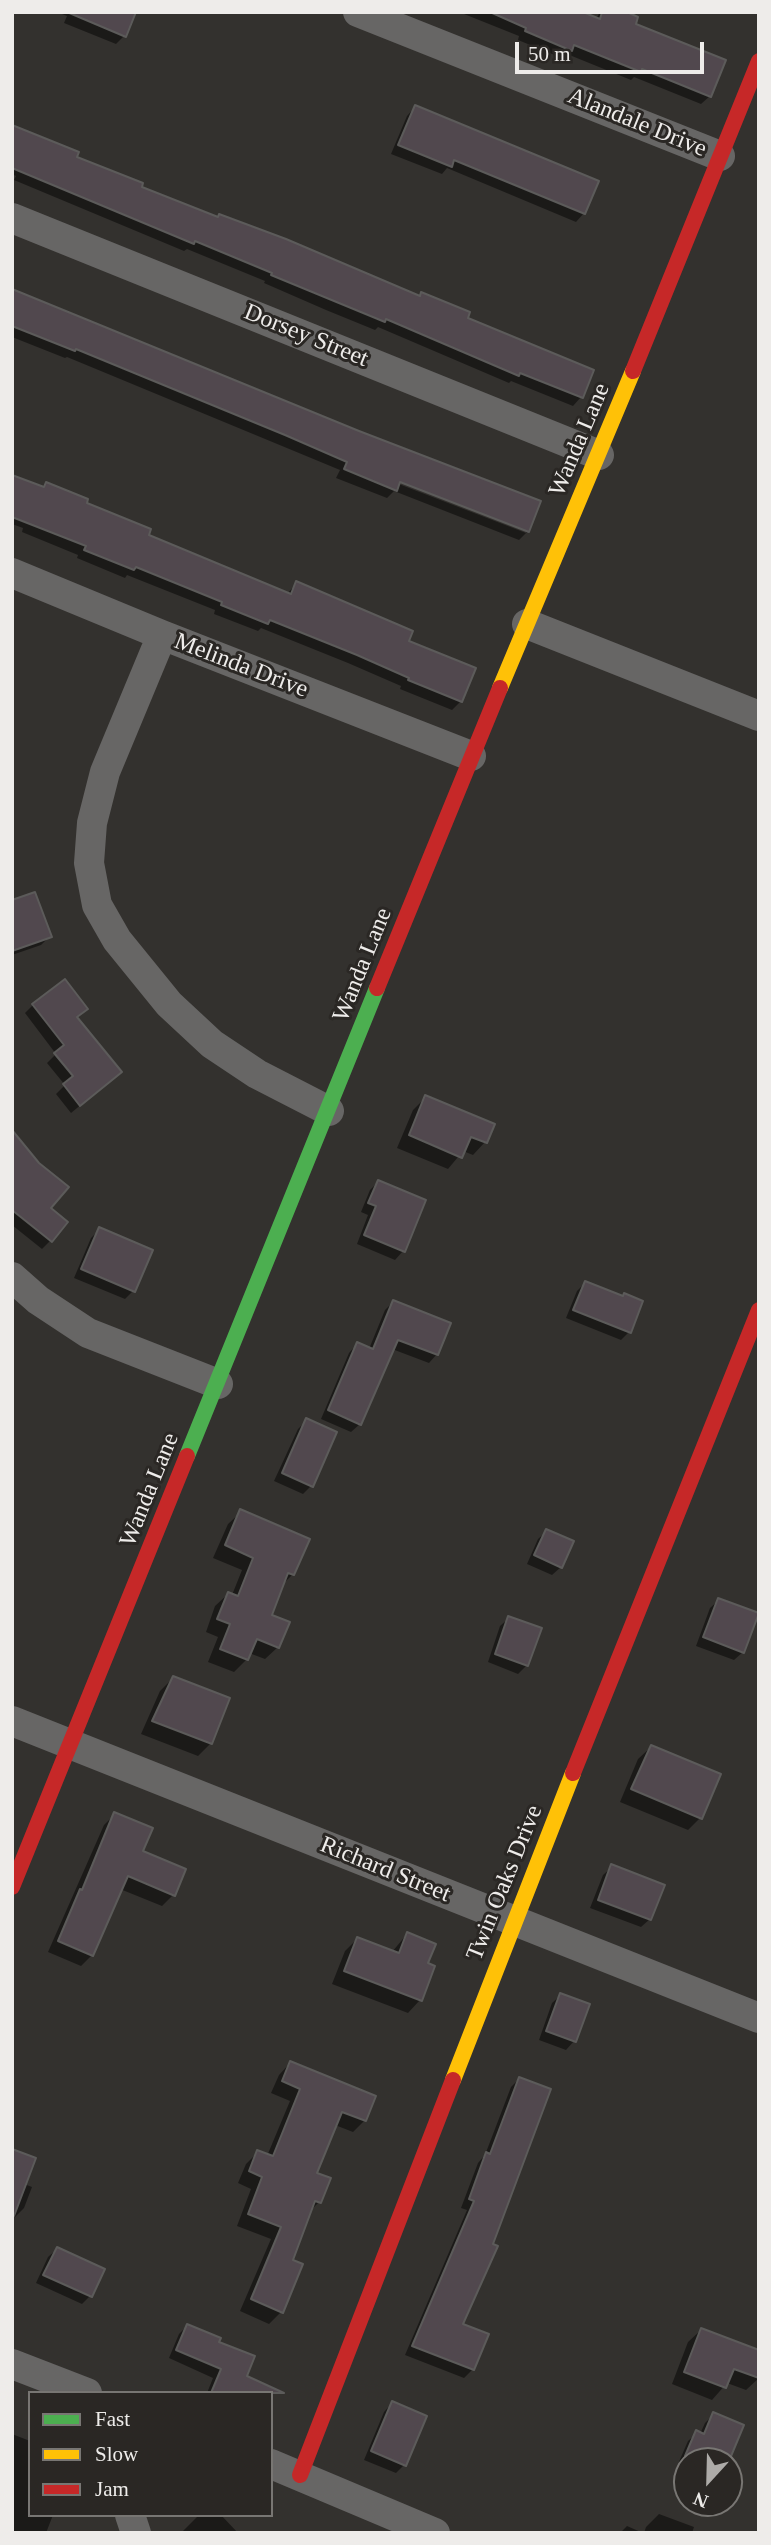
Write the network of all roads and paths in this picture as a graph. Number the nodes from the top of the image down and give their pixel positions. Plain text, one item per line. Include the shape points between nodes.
1 (358, 12) edge
2 (759, 61) edge
3 (720, 156) junction
4 (12, 218) edge
5 (599, 455) junction
6 (12, 573) edge
7 (527, 624) junction
8 (162, 635) junction
9 (759, 716) edge
10 (471, 756) junction
11 (329, 1111) junction
12 (12, 1278) edge
13 (759, 1310) edge
14 (218, 1384) junction
15 (12, 1721) edge
16 (69, 1744) junction
17 (12, 1886) edge
18 (513, 1922) junction
19 (759, 2018) edge
20 (12, 2364) edge
21 (82, 2391) edge
22 (273, 2465) edge
23 (300, 2475) junction
24 (435, 2533) edge

1 - 3 street, Alandale Drive
2 - 3 street, Wanda Lane
3 - 5 street, Wanda Lane
4 - 5 street, Dorsey Street
5 - 7 street, Wanda Lane
6 - 8 street, Melinda Drive
7 - 9 street
7 - 10 street, Wanda Lane
8 - 10 street, Melinda Drive
8 - 11 street via 105,772 92,823 89,863 97,905 117,940 169,1004 212,1044 257,1074
10 - 11 street, Wanda Lane
11 - 14 street, Wanda Lane
12 - 14 street via 88,1333
13 - 18 street, Twin Oaks Drive
14 - 16 street, Wanda Lane
15 - 16 street, Richard Street
16 - 17 street, Wanda Lane
16 - 18 street, Richard Street
18 - 19 street, Richard Street
18 - 23 street, Twin Oaks Drive
20 - 21 street
22 - 23 street
23 - 24 street

